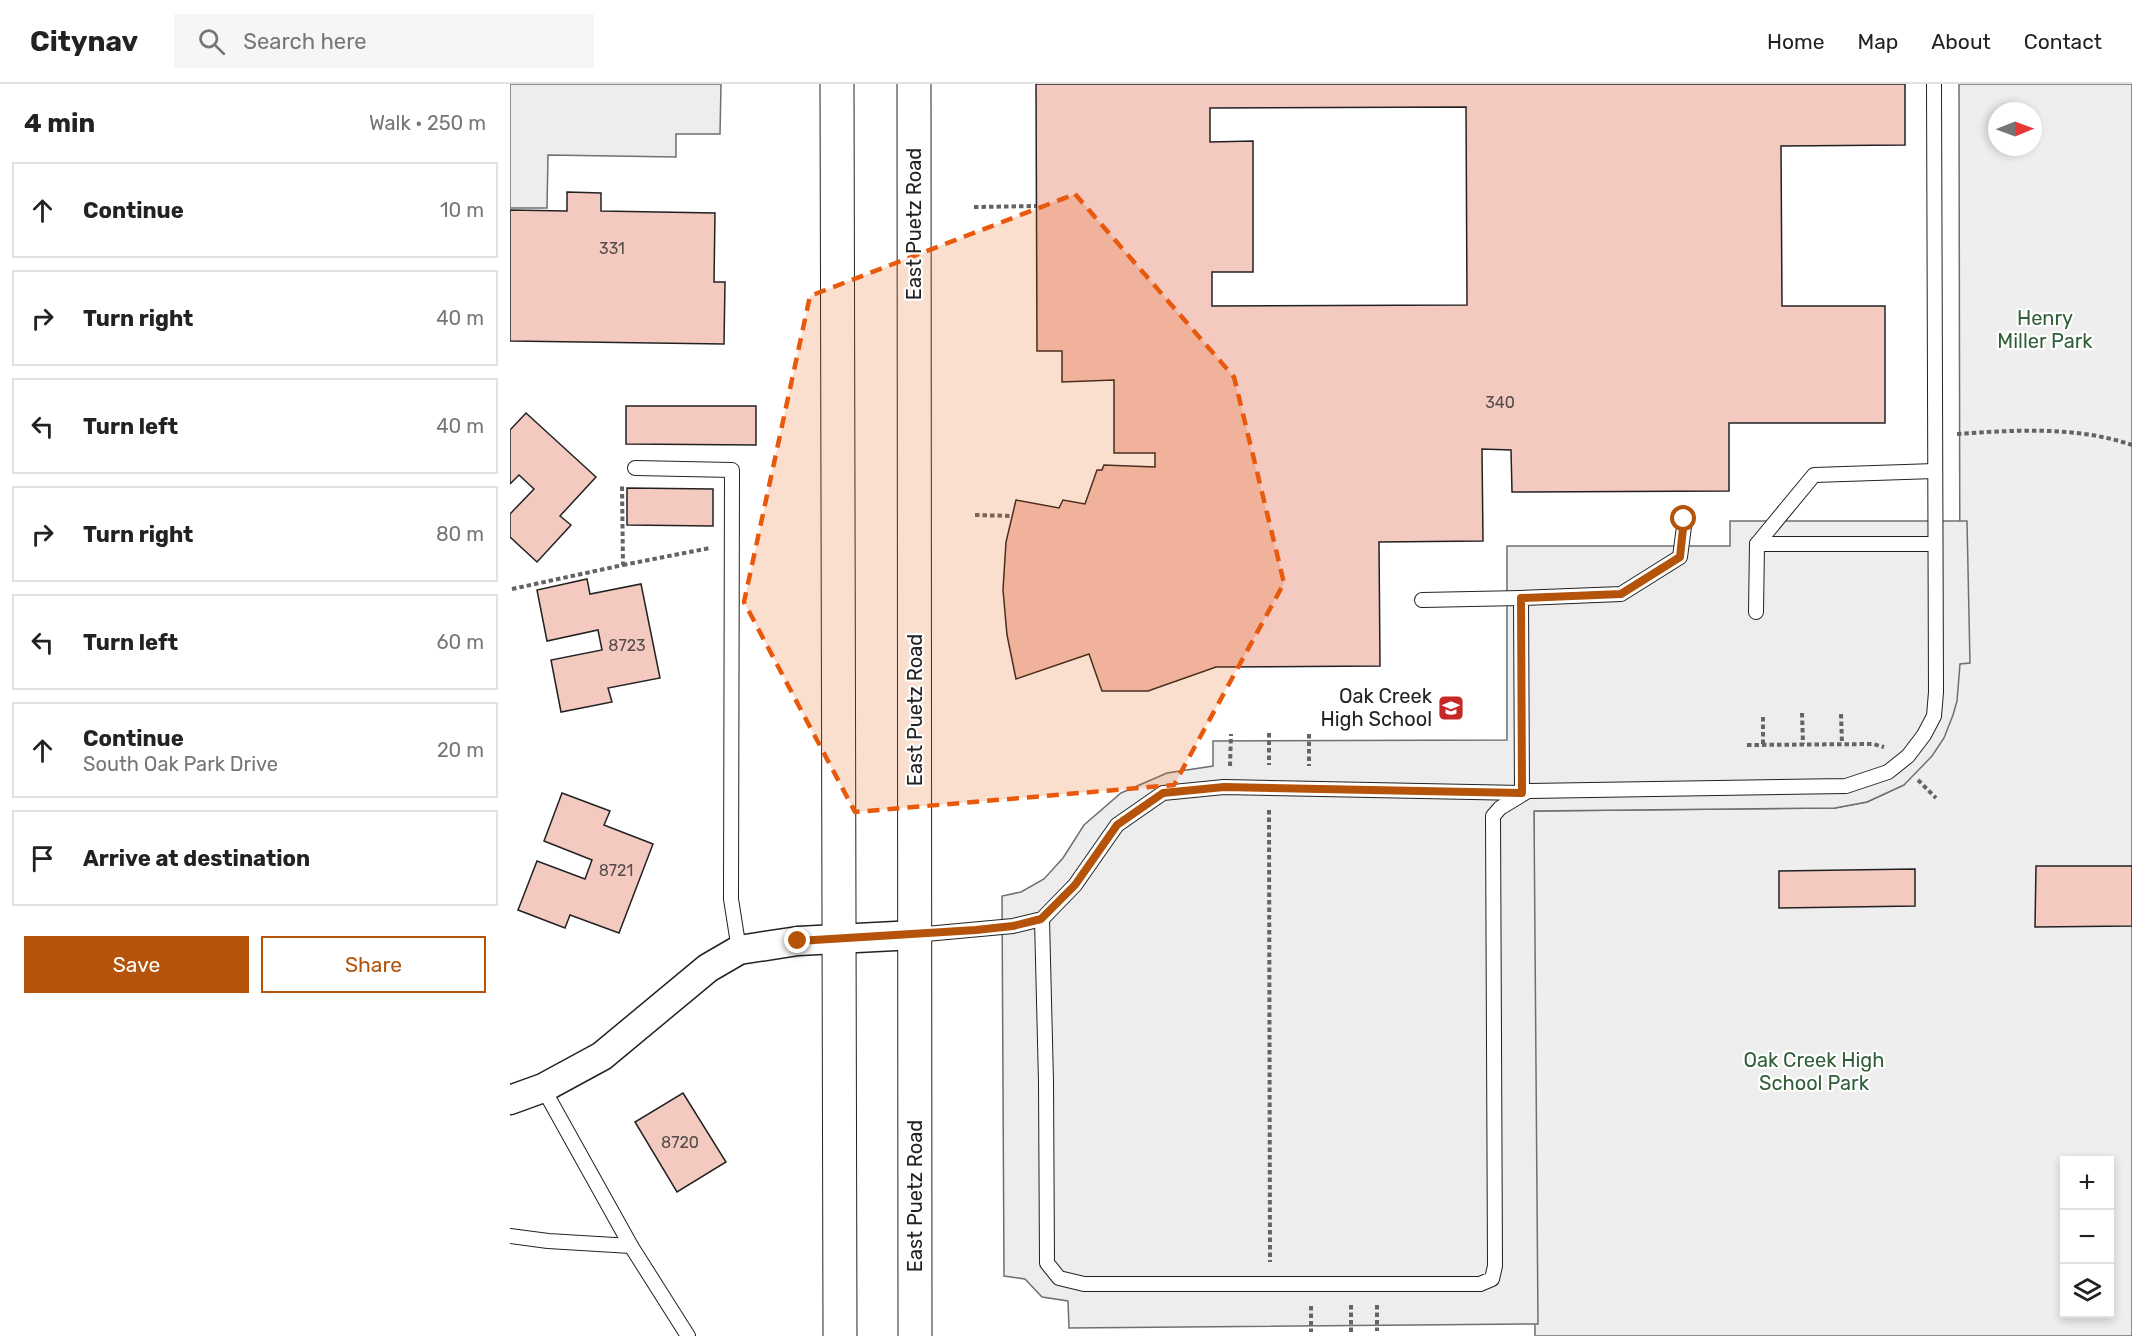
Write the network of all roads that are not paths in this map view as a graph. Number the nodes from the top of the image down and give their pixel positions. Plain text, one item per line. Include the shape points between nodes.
1 (837, 84) edge
2 (914, 84) edge
3 (1934, 84) edge
4 (635, 468) road end
5 (1935, 471) junction
6 (1684, 519) dead end
7 (1757, 544) junction
8 (1935, 544) junction
9 (1521, 598) junction
10 (1422, 600) dead end
11 (1756, 612) dead end
12 (1522, 793) junction
13 (1041, 919) junction
14 (915, 935) junction
15 (839, 939) junction
16 (740, 950) junction
17 (543, 1088) junction
18 (510, 1100) edge
19 (510, 1236) edge
20 (631, 1246) junction
21 (688, 1336) edge
22 (840, 1336) edge
23 (915, 1336) edge

1 - 15 street
2 - 14 street, East Puetz Road
3 - 5 lane
4 - 16 lane via 732,470 731,899
5 - 7 lane via 1814,475
5 - 8 lane
6 - 9 lane via 1680,557 1621,594
7 - 8 lane
7 - 11 lane
8 - 12 lane via 1934,716 1908,756 1888,771 1846,786
9 - 10 lane
9 - 12 lane
12 - 13 lane via 1224,787 1163,793 1117,825 1075,885
12 - 13 lane via 1493,816 1495,1266 1492,1279 1480,1284 1084,1284 1059,1278 1047,1263
13 - 14 lane via 1004,927
14 - 15 street
14 - 23 street, East Puetz Road
15 - 16 street
15 - 22 street
16 - 17 street via 708,968 602,1056
17 - 18 street
17 - 20 lane
19 - 20 lane
20 - 21 lane

